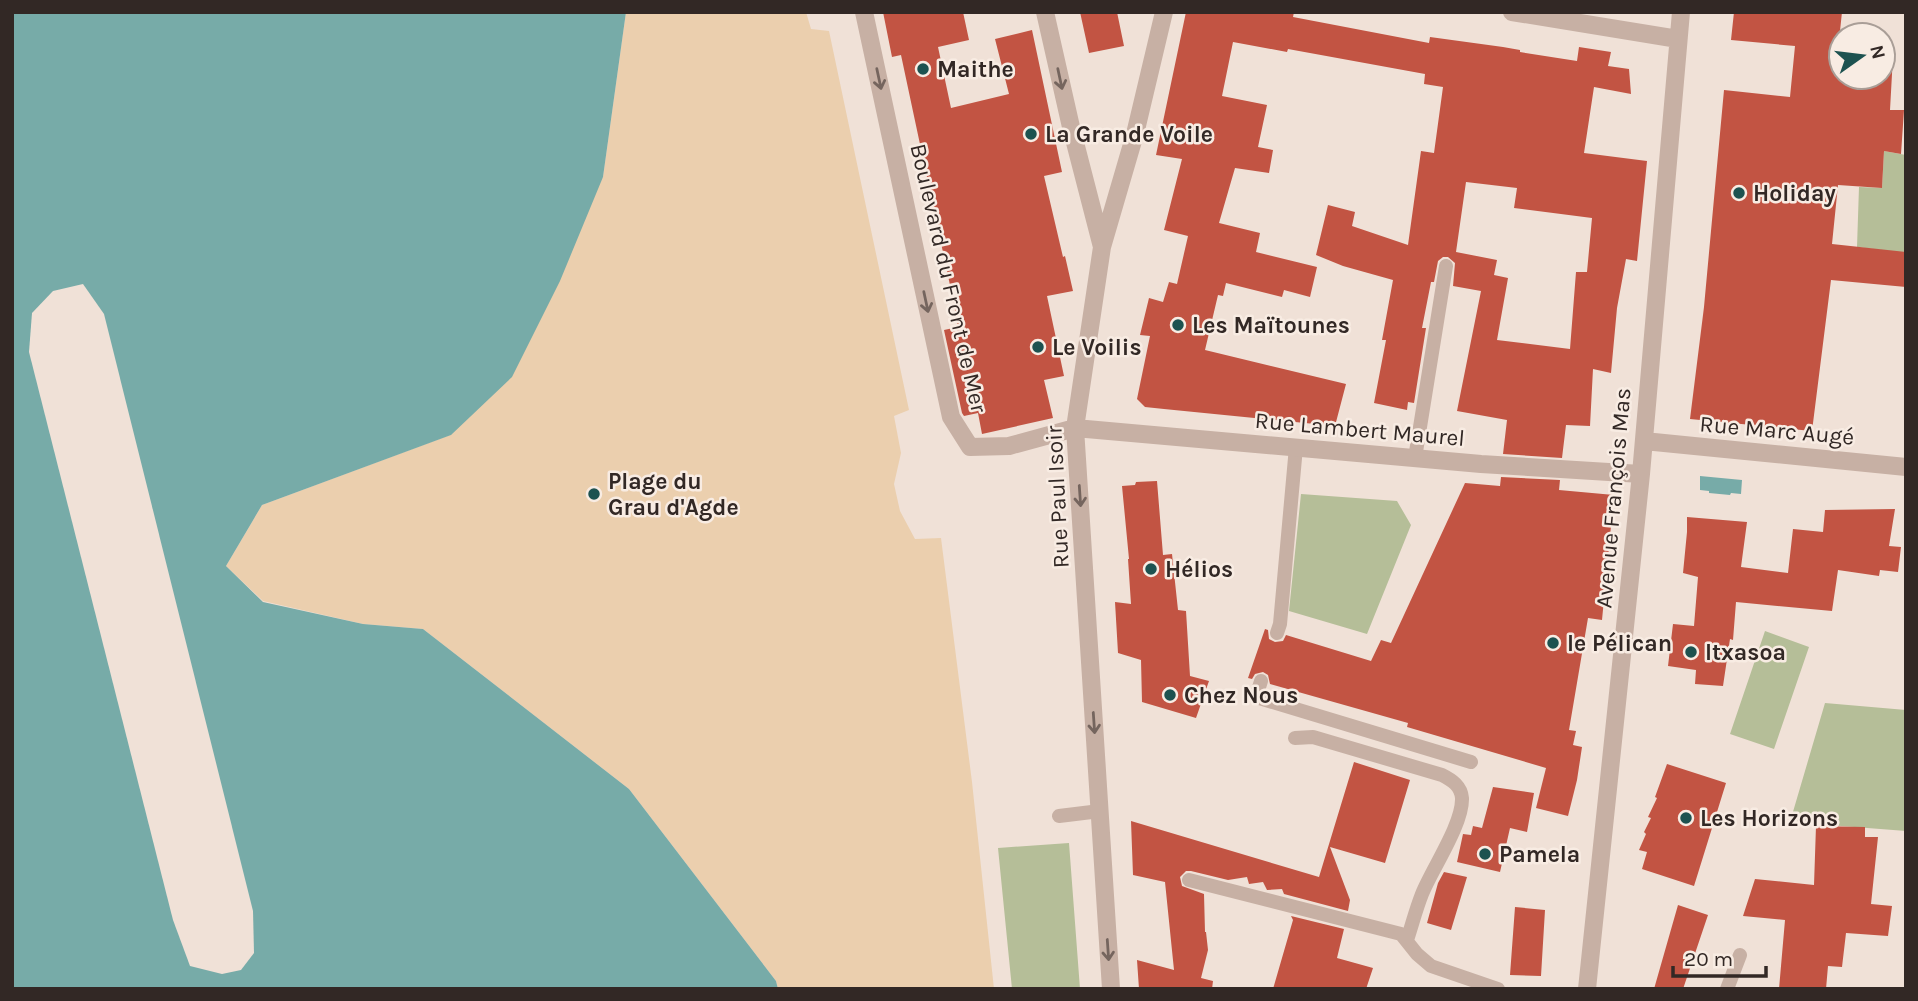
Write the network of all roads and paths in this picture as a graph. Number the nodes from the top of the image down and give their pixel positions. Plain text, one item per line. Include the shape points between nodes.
1 (864, 12) edge
2 (1045, 12) edge
3 (1164, 12) edge
4 (1512, 12) edge
5 (1681, 12) edge
6 (1678, 39) junction
7 (1102, 247) junction
8 (1446, 266) dead end
9 (1075, 428) junction
10 (1644, 441) junction
11 (1296, 447) junction
12 (1415, 458) junction
13 (1906, 467) edge
14 (1641, 474) junction
15 (1277, 632) dead end
16 (1261, 681) dead end
17 (1295, 738) dead end
18 (1471, 762) dead end
19 (1100, 811) junction
20 (1059, 816) dead end
21 (1189, 880) dead end
22 (1407, 940) junction
23 (1740, 955) dead end
24 (1111, 989) edge
25 (1498, 989) edge
26 (1587, 989) edge
27 (1727, 989) edge

1 -> 9 street, Boulevard du Front de Mer via 951,417 970,447 1009,446
2 -> 7 street
3 - 7 street, Rue Paul Isoir
4 - 6 street
5 - 6 street, Avenue François Mas
6 - 10 street, Avenue François Mas
7 - 9 street, Rue Paul Isoir
8 - 12 lane
9 - 11 street, Rue Lambert Maurel
9 -> 19 street, Rue Paul Isoir
10 - 13 street, Rue Marc Augé
10 - 14 street, Avenue François Mas
11 - 12 street, Rue Lambert Maurel
11 - 15 lane
12 - 14 street, Rue Lambert Maurel
14 - 26 street, Avenue François Mas
16 - 18 lane via 1256,697
17 - 22 lane via 1313,737 1441,775 1458,787 1462,797 1454,828
19 - 20 lane
19 -> 24 street, Rue Paul Isoir
21 - 22 lane via 1401,934
22 - 25 lane via 1431,966
23 - 27 lane

